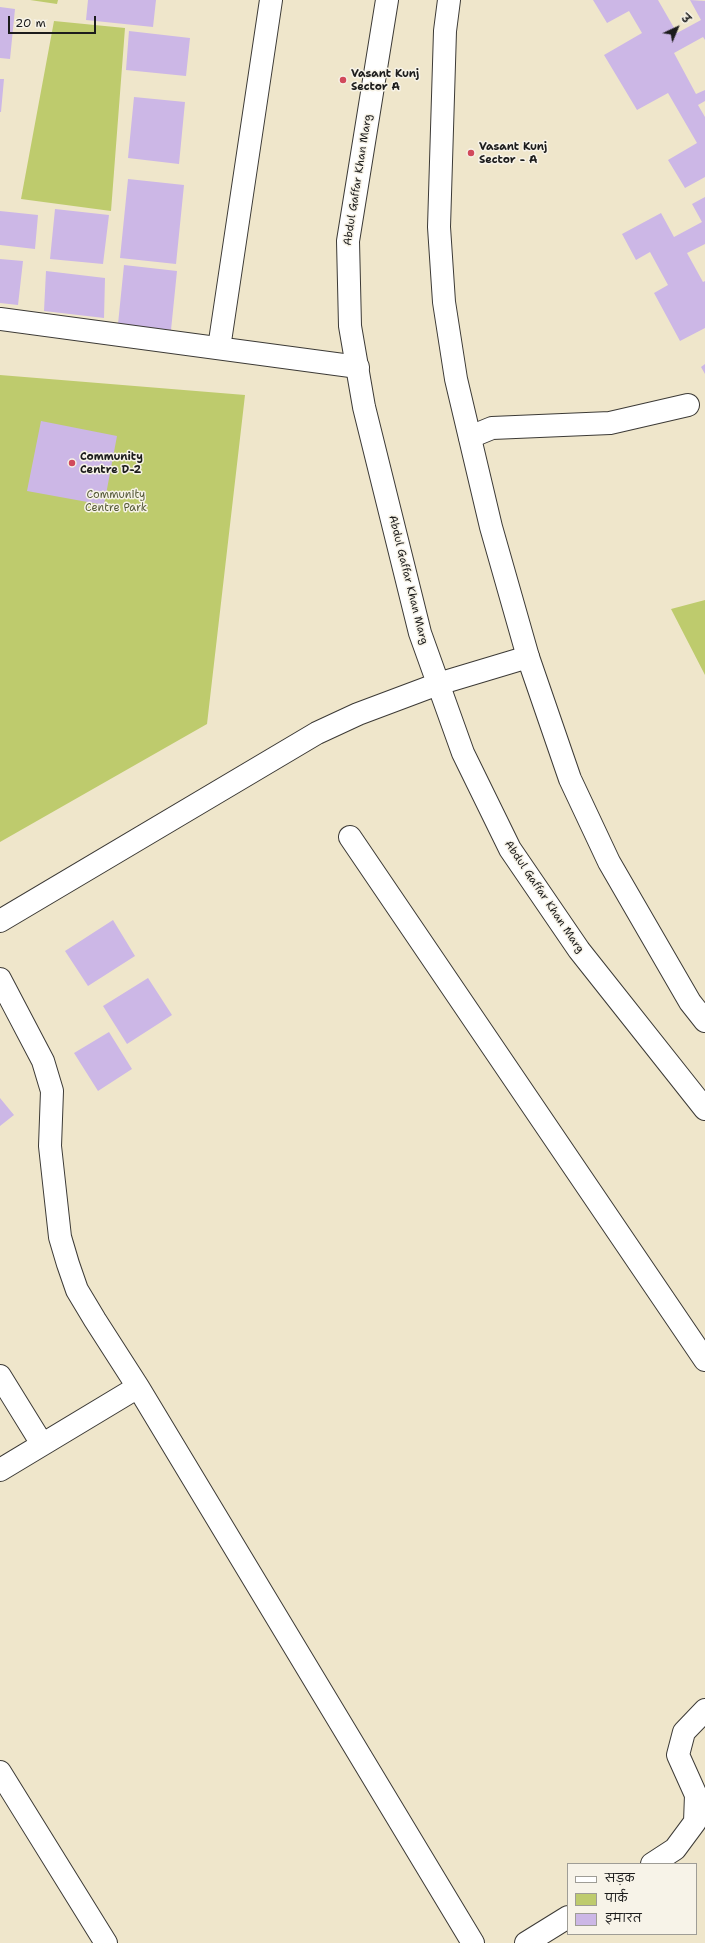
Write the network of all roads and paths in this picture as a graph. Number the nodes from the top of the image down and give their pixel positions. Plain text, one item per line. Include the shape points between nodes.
1 (271, 0) edge
2 (387, 0) edge
3 (449, 0) edge
4 (0, 318) edge
5 (219, 348) junction
6 (358, 366) junction
7 (688, 405) dead end
8 (470, 437) junction
9 (528, 657) junction
10 (438, 684) junction
11 (350, 837) dead end
12 (0, 921) edge
13 (0, 979) edge
14 (705, 1021) edge
15 (705, 1109) edge
16 (705, 1360) edge
17 (0, 1376) edge
18 (138, 1387) junction
19 (42, 1444) junction
20 (0, 1470) edge
21 (705, 1710) edge
22 (0, 1772) edge
23 (654, 1863) edge
24 (567, 1918) edge
25 (103, 1942) edge
26 (473, 1943) edge
27 (526, 1943) edge

1 - 5 street
2 - 6 street, Abdul Gaffar Khan Marg via 348,242 350,326
3 - 8 street via 445,31 439,227 444,302 456,379
4 - 5 street
5 - 6 street
6 - 10 street, Abdul Gaffar Khan Marg via 364,407 420,633
7 - 8 street via 610,423 492,428
8 - 9 street via 491,527
9 - 10 street
9 - 14 street via 570,779 609,862 690,1002
10 - 12 street via 358,714 317,733
10 - 15 street, Abdul Gaffar Khan Marg via 463,753 510,850 579,950
11 - 16 street
13 - 18 street via 43,1061 52,1091 49,1135 51,1166 60,1237 68,1264 91,1314
17 - 19 street
18 - 19 street
18 - 26 street
19 - 20 street
21 - 23 street via 684,1732 678,1755 696,1795 695,1822 675,1849
22 - 25 street
24 - 27 street

